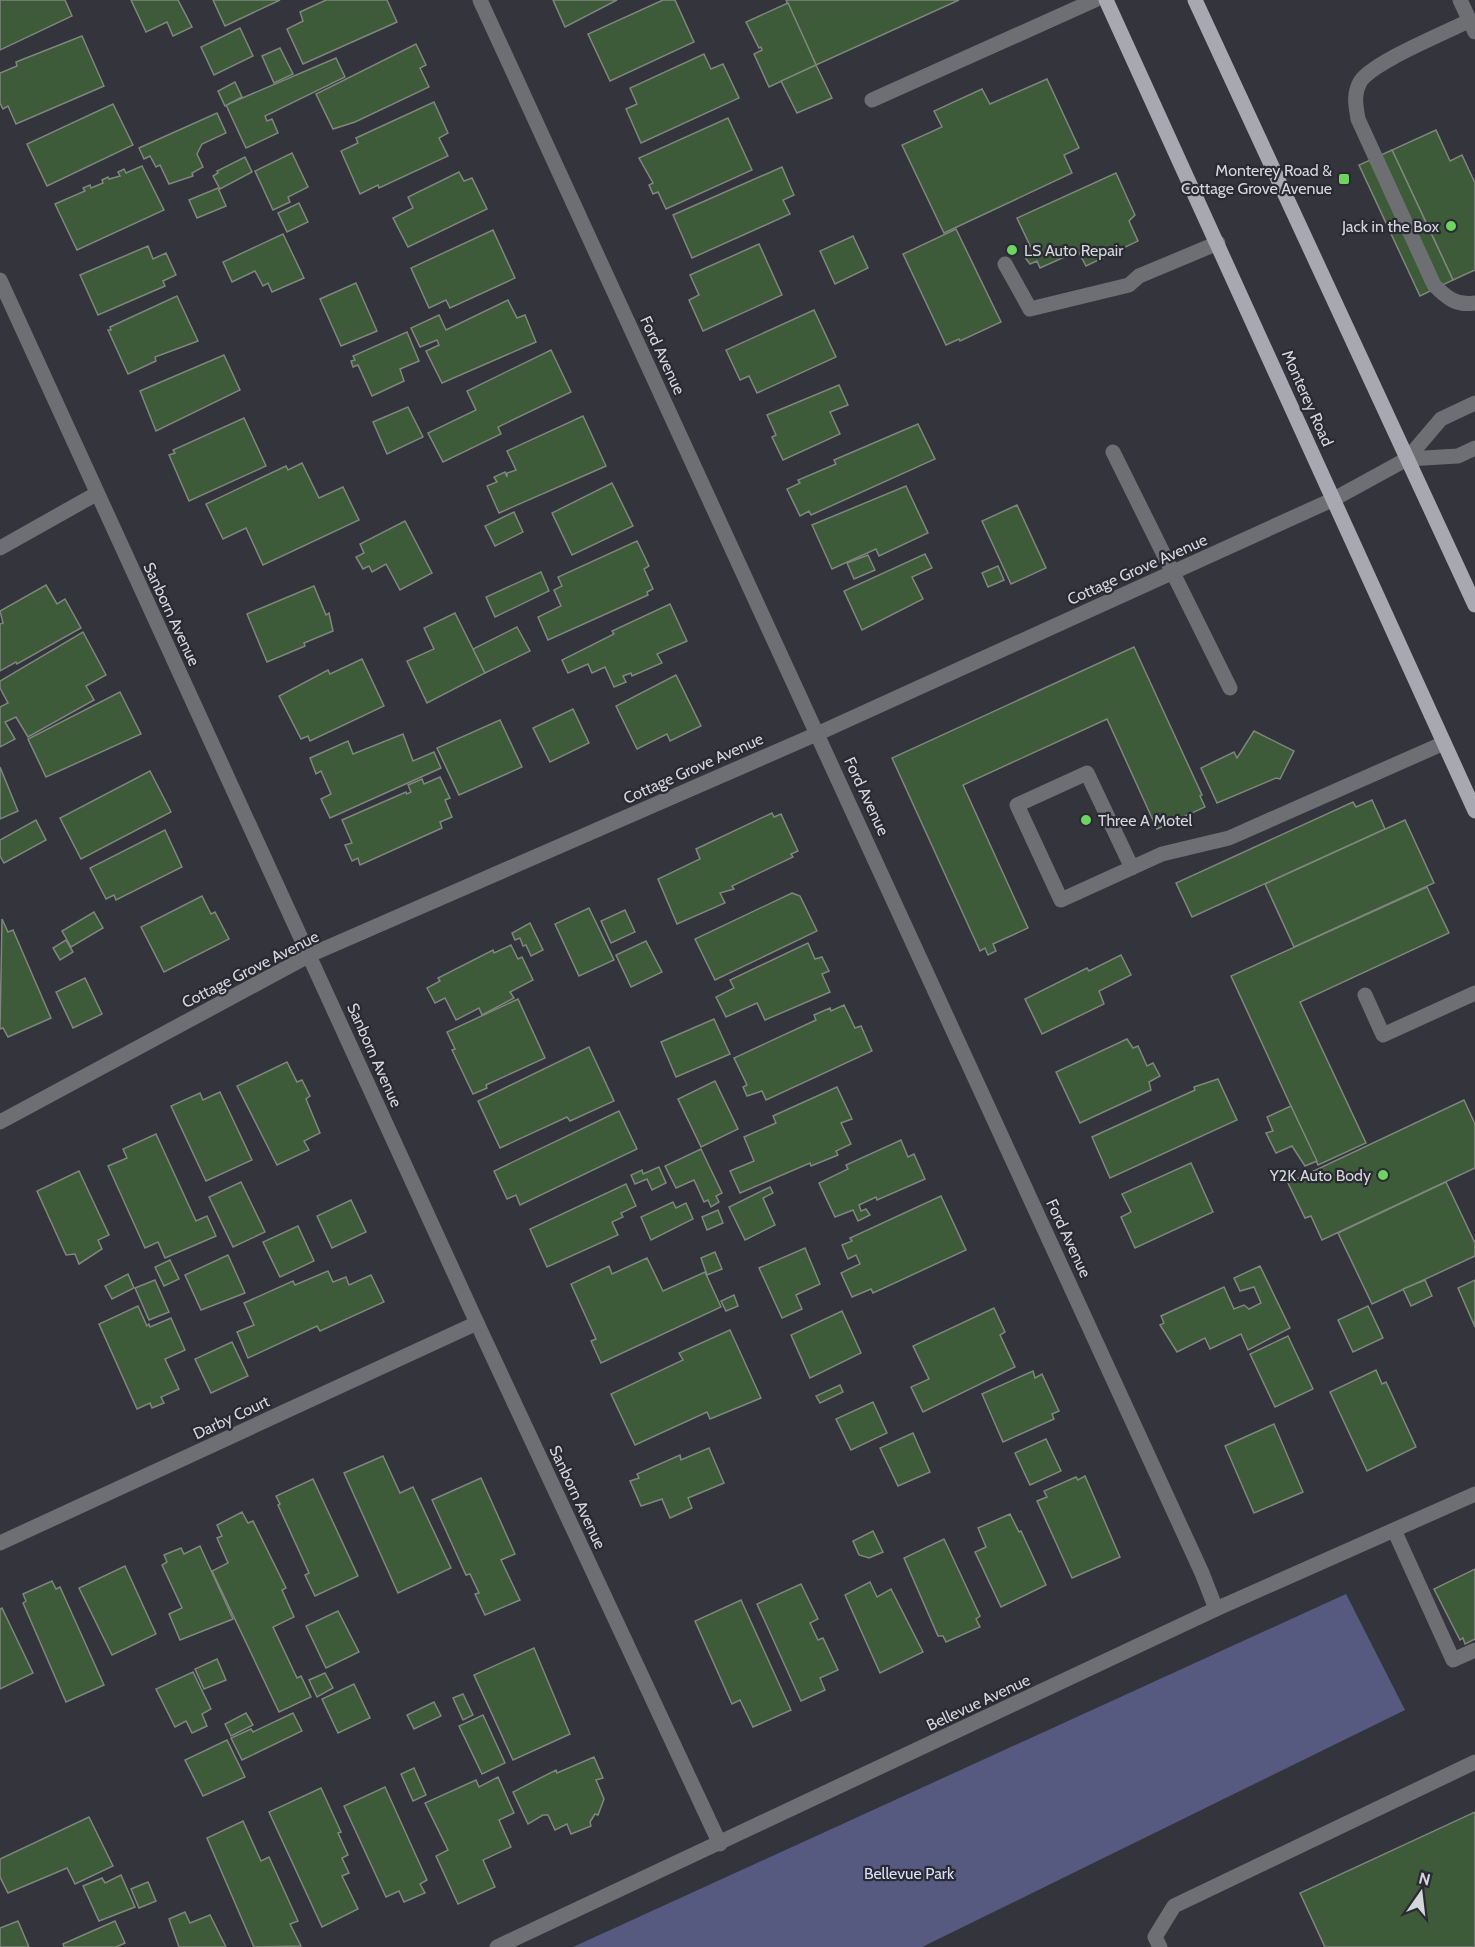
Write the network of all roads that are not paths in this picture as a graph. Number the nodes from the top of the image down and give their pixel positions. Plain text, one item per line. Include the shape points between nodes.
1 (480, 0) edge
2 (1095, 0) edge
3 (1106, 0) edge
4 (1195, 0) edge
5 (1460, 0) edge
6 (1472, 26) edge
7 (872, 100) dead end
8 (1218, 243) junction
9 (1005, 264) dead end
10 (0, 280) edge
11 (1475, 303) edge
12 (1475, 403) edge
13 (1475, 448) edge
14 (1113, 452) dead end
15 (1407, 459) junction
16 (96, 494) junction
17 (1334, 499) junction
18 (0, 548) edge
19 (1171, 573) junction
20 (1475, 605) edge
21 (1230, 688) dead end
22 (819, 733) junction
23 (1444, 742) junction
24 (1475, 811) edge
25 (1132, 868) junction
26 (310, 955) junction
27 (1475, 993) edge
28 (1365, 995) dead end
29 (0, 1122) edge
30 (477, 1323) junction
31 (1475, 1494) edge
32 (1394, 1530) junction
33 (0, 1543) edge
34 (1216, 1609) junction
35 (1475, 1650) edge
36 (1475, 1762) edge
37 (720, 1844) junction
38 (497, 1947) edge
39 (1160, 1947) edge

1 - 22 street, Ford Avenue
2 - 7 street
3 - 8 main road, Monterey Road
4 - 15 main road
5 - 6 street
6 - 11 street via 1375,67 1360,82 1354,99 1358,119 1434,285 1448,299 1464,305
8 - 9 street via 1139,276 1130,285 1030,309
8 - 17 main road, Monterey Road
10 - 16 street, Sanborn Avenue
12 - 15 street via 1441,419
13 - 15 street via 1458,456
14 - 19 street
15 - 17 street, Cottage Grove Avenue
15 - 20 main road
16 - 18 street
16 - 26 street, Sanborn Avenue
17 - 19 street, Cottage Grove Avenue
17 - 23 main road, Monterey Road
19 - 21 street
19 - 22 street, Cottage Grove Avenue
22 - 26 street, Cottage Grove Avenue
22 - 34 street, Ford Avenue
23 - 24 main road, Monterey Road
23 - 25 street via 1229,838 1162,854
25 - 25 street via 1061,900 1017,805 1087,773
26 - 29 street, Cottage Grove Avenue
26 - 30 street, Sanborn Avenue
27 - 28 street via 1383,1035
30 - 33 street, Darby Court
30 - 37 street, Sanborn Avenue
31 - 32 street, Bellevue Avenue
32 - 34 street, Bellevue Avenue
32 - 35 street via 1453,1660
34 - 37 street, Bellevue Avenue
36 - 39 street via 1174,1906 1155,1936
37 - 38 street, Bellevue Avenue

